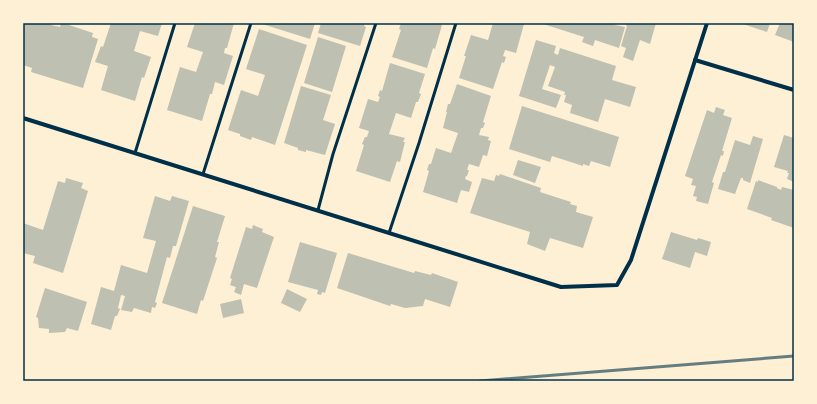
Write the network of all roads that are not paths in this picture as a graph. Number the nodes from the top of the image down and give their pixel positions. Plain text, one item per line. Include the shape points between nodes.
1 (175, 23) edge
2 (251, 23) edge
3 (376, 23) edge
4 (456, 23) edge
5 (707, 23) edge
6 (695, 60) junction
7 (794, 90) edge
8 (23, 118) edge
9 (135, 153) junction
10 (203, 174) junction
11 (318, 210) junction
12 (389, 233) junction

1 - 9 lane
2 - 10 lane
3 - 11 lane via 333,154
4 - 12 lane
5 - 6 street
6 - 7 street
6 - 12 street via 631,260 617,284 561,287
8 - 9 street
9 - 10 street
10 - 11 street
11 - 12 street

